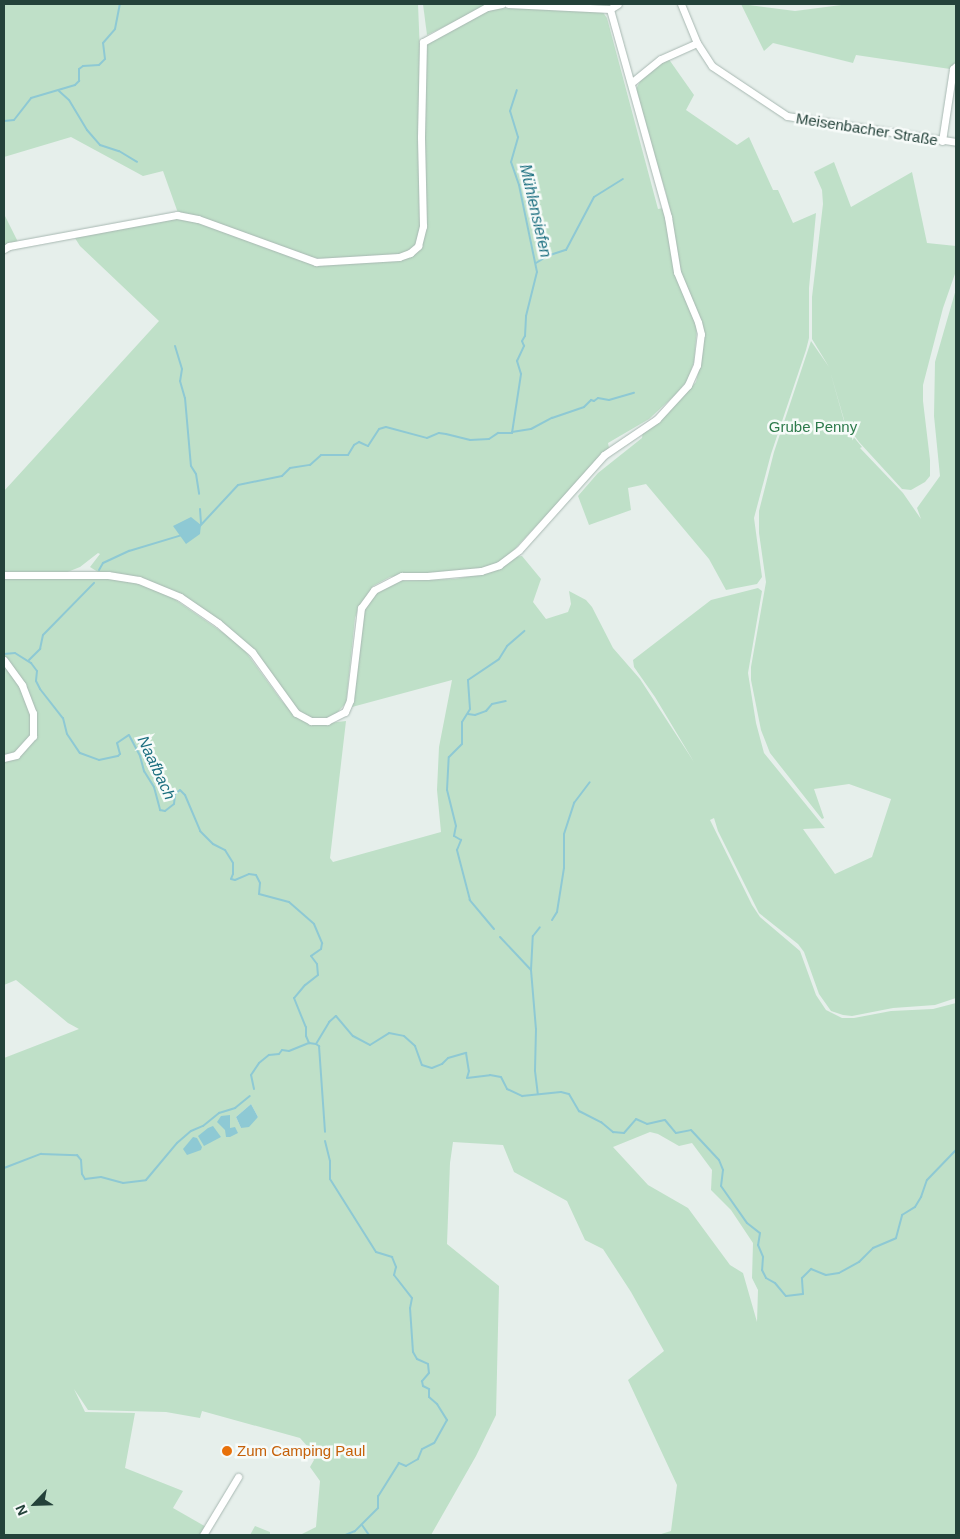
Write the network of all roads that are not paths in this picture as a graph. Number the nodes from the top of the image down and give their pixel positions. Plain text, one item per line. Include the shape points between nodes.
1 (502, 4) edge
2 (508, 4) edge
3 (618, 4) edge
4 (681, 4) edge
5 (610, 9) junction
6 (697, 43) junction
7 (956, 66) edge
8 (631, 83) junction
9 (942, 141) junction
10 (956, 142) edge
11 (4, 250) edge
12 (4, 575) edge
13 (5, 662) edge
14 (4, 758) edge
15 (238, 1478) dead end
16 (204, 1535) edge

1 - 11 street via 488,7 423,42 423,226 418,246 410,252 399,257 316,262 198,219 177,215 9,246
2 - 5 street
3 - 5 street
4 - 6 street, Meisenbacher Straße
5 - 8 street
6 - 8 street via 661,59
6 - 9 street, Meisenbacher Straße via 712,66 788,116
7 - 9 street
8 - 12 street via 668,217 677,272 698,322 697,365 688,385 657,419 604,455 519,550 499,565 466,574 402,576 374,590 361,608 350,700 340,716 327,721 311,721 296,713 252,652 180,597 138,580 108,575
9 - 10 street, Meisenbacher Straße
13 - 14 street via 28,698 33,713 33,736 16,755
15 - 16 street

